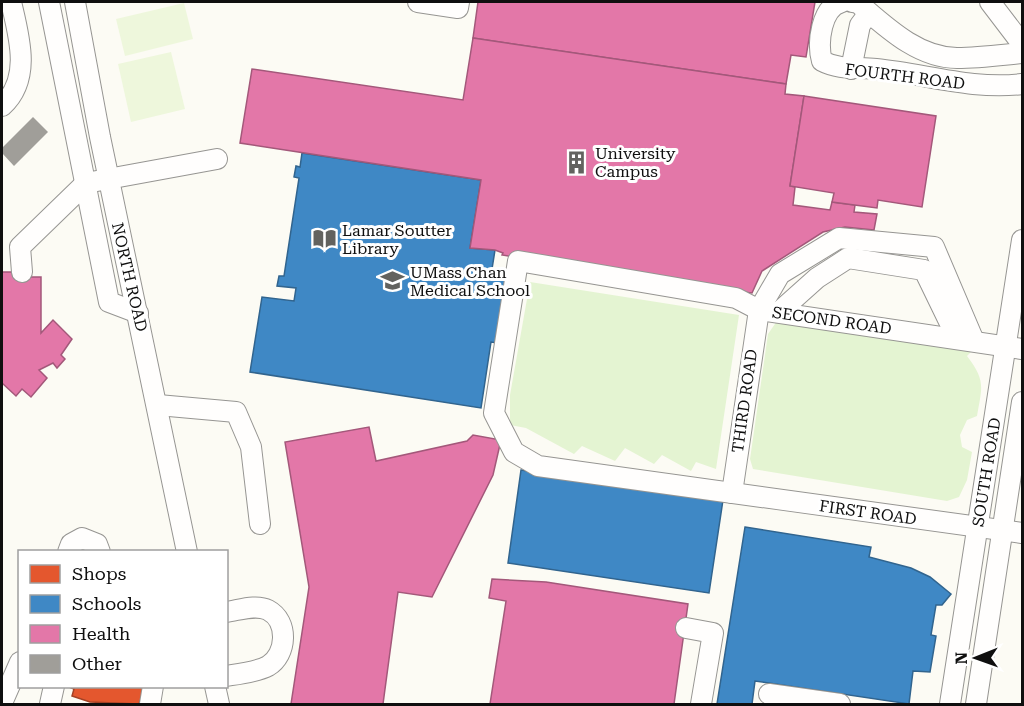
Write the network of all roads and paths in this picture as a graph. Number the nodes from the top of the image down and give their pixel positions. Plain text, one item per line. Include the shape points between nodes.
1 (12, 2) edge
2 (49, 2) edge
3 (75, 2) edge
4 (418, 2) edge
5 (842, 2) edge
6 (852, 2) edge
7 (990, 2) edge
8 (458, 4) edge
9 (869, 13) junction
10 (1023, 44) edge
11 (1023, 53) edge
12 (851, 69) junction
13 (1023, 84) edge
14 (2, 106) edge
15 (217, 159) dead end
16 (109, 178) junction
17 (86, 183) junction
18 (1023, 240) edge
19 (22, 272) dead end
20 (759, 310) junction
21 (779, 312) junction
22 (138, 313) junction
23 (965, 340) junction
24 (1014, 347) edge
25 (1023, 402) edge
26 (158, 405) junction
27 (732, 493) junction
28 (260, 524) dead end
29 (978, 528) junction
30 (1013, 533) edge
31 (69, 550) edge
32 (98, 550) edge
33 (187, 550) edge
34 (228, 612) edge
35 (686, 628) dead end
36 (18, 667) edge
37 (228, 676) edge
38 (54, 688) edge
39 (153, 688) edge
40 (215, 688) edge
41 (769, 694) dead end
42 (2, 703) edge
43 (51, 705) edge
44 (150, 705) edge
45 (219, 705) edge
46 (701, 705) edge
47 (840, 705) edge
48 (950, 705) edge
49 (976, 705) edge

1 - 14 street via 21,69 9,99
2 - 17 street
3 - 16 street, NORTH ROAD
4 - 8 street
5 - 12 street, FOURTH ROAD via 826,12 819,53 822,61 833,67
6 - 9 street, FOURTH ROAD
7 - 10 street
9 - 11 street, FOURTH ROAD via 908,44 932,54 955,58
9 - 12 street via 861,25
12 - 13 street, FOURTH ROAD via 876,69 977,86
15 - 16 street
16 - 17 street
16 - 22 street, NORTH ROAD
17 - 19 street via 21,247
17 - 22 street via 110,302
18 - 24 street, SOUTH ROAD
20 - 21 street, SECOND ROAD
20 - 23 street via 780,274 839,238 934,247
20 - 27 street, THIRD ROAD
20 - 27 street, SECOND ROAD via 736,298 518,261 494,413 514,452 538,466
21 - 23 street, SECOND ROAD
21 - 23 street via 817,278 848,258 924,270
22 - 26 street, NORTH ROAD
23 - 24 street, SECOND ROAD
24 - 29 street, SOUTH ROAD
25 - 30 street, SOUTH ROAD
26 - 28 street via 236,412 251,447
26 - 33 street, NORTH ROAD
27 - 29 street, FIRST ROAD
29 - 30 street, FIRST ROAD
29 - 48 street, SOUTH ROAD
30 - 49 street, SOUTH ROAD
31 - 32 street via 82,538 96,544
34 - 37 street via 257,607 269,610 277,618 283,646 267,666
35 - 46 street via 713,633
36 - 42 street
38 - 43 street
39 - 44 street
40 - 45 street
41 - 47 street

